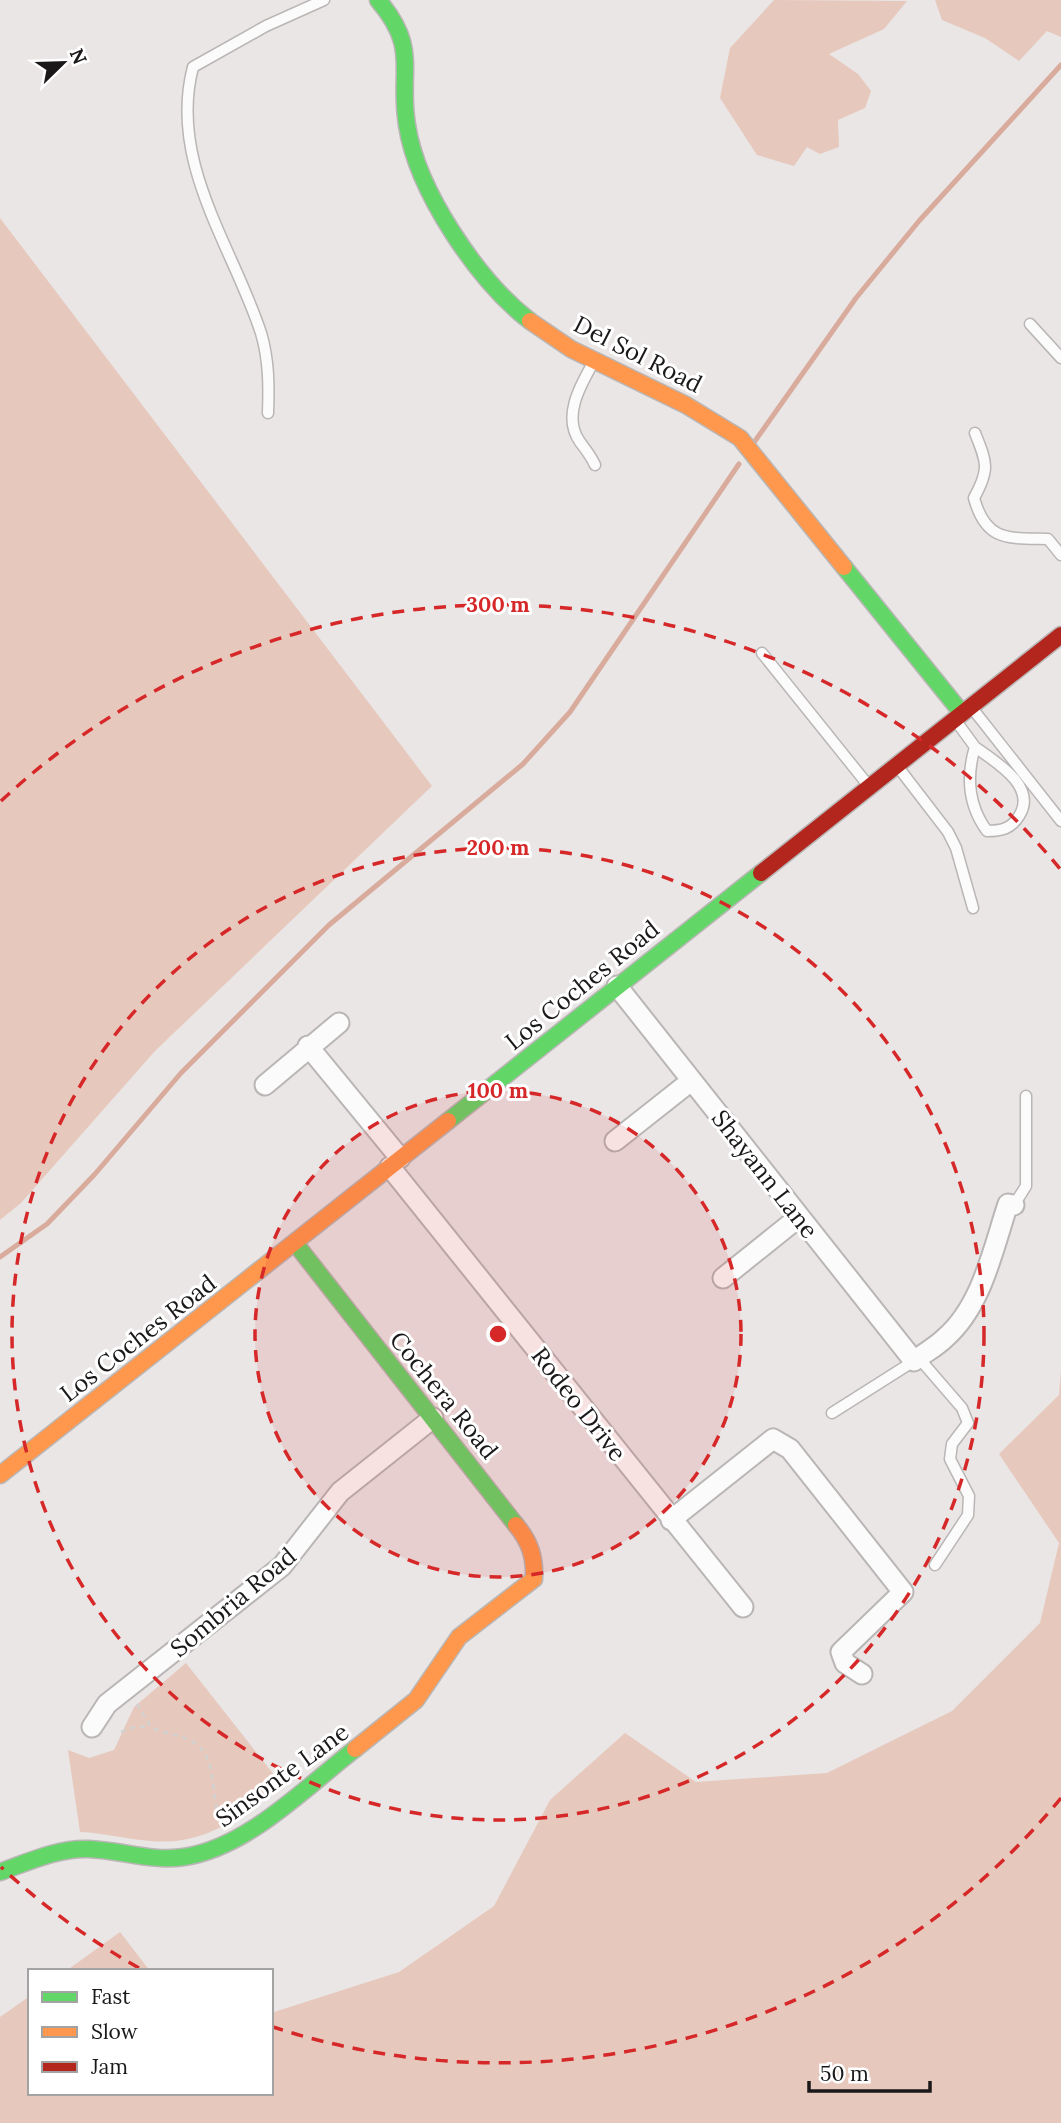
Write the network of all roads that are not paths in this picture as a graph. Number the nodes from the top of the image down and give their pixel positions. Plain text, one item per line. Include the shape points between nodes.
1 (324, 0) edge
2 (378, 0) edge
3 (1030, 324) dead end
4 (1061, 358) edge
5 (595, 360) junction
6 (268, 413) dead end
7 (975, 433) dead end
8 (596, 465) dead end
9 (1061, 555) edge
10 (1061, 635) edge
11 (762, 653) dead end
12 (961, 711) junction
13 (975, 747) junction
14 (895, 763) junction
15 (868, 785) junction
16 (1061, 821) edge
17 (974, 908) dead end
18 (617, 986) junction
19 (339, 1023) dead end
20 (308, 1046) junction
21 (691, 1081) junction
22 (265, 1085) dead end
23 (1026, 1096) dead end
24 (615, 1141) dead end
25 (395, 1163) junction
26 (1014, 1205) joint
27 (799, 1217) junction
28 (295, 1243) junction
29 (723, 1278) dead end
30 (916, 1359) junction
31 (832, 1413) dead end
32 (433, 1418) junction
33 (0, 1475) edge
34 (671, 1520) junction
35 (935, 1565) dead end
36 (531, 1583) joint
37 (743, 1608) dead end
38 (862, 1674) dead end
39 (92, 1727) dead end
40 (0, 1872) edge

1 - 6 lane via 192,67 187,87 195,174 261,334 270,374
2 - 5 street, Del Sol Road via 406,43 404,111 414,155 455,232 518,312
3 - 4 lane
5 - 8 lane via 579,388 573,417 580,442
5 - 12 street, Del Sol Road via 695,408 740,439
7 - 9 lane via 986,476 974,498 979,516 992,533 1048,539
10 - 12 street, Los Coches Road
11 - 15 lane
12 - 13 lane
12 - 14 street, Los Coches Road
12 - 16 lane
13 - 13 lane via 970,763 970,802 987,831 1002,830 1015,822 1026,799 1000,765
14 - 15 street, Los Coches Road
14 - 17 lane via 948,832
15 - 18 street, Los Coches Road
18 - 21 street, Shayann Lane
18 - 25 street, Los Coches Road
19 - 20 street
20 - 22 street
20 - 25 street, Rodeo Drive
21 - 24 street
21 - 27 street, Shayann Lane
23 - 26 lane via 1026,1186
25 - 28 street, Los Coches Road
25 - 34 street, Rodeo Drive
26 - 30 street via 1008,1204 968,1312 946,1338
27 - 29 street
27 - 30 street, Shayann Lane
28 - 32 street, Cochera Road
28 - 33 street, Los Coches Road
30 - 31 lane
30 - 35 lane via 962,1408 968,1423 952,1444 950,1459 969,1496 968,1515
32 - 36 street, Cochera Road via 529,1542 536,1568
32 - 39 street, Sombria Road via 340,1492 287,1562 107,1704
34 - 37 street, Rodeo Drive
34 - 38 street via 773,1439 790,1449 903,1592 841,1652 845,1663
36 - 40 street, Sinsonte Lane via 466,1630 416,1700 399,1716 240,1838 185,1858 85,1849 56,1853

